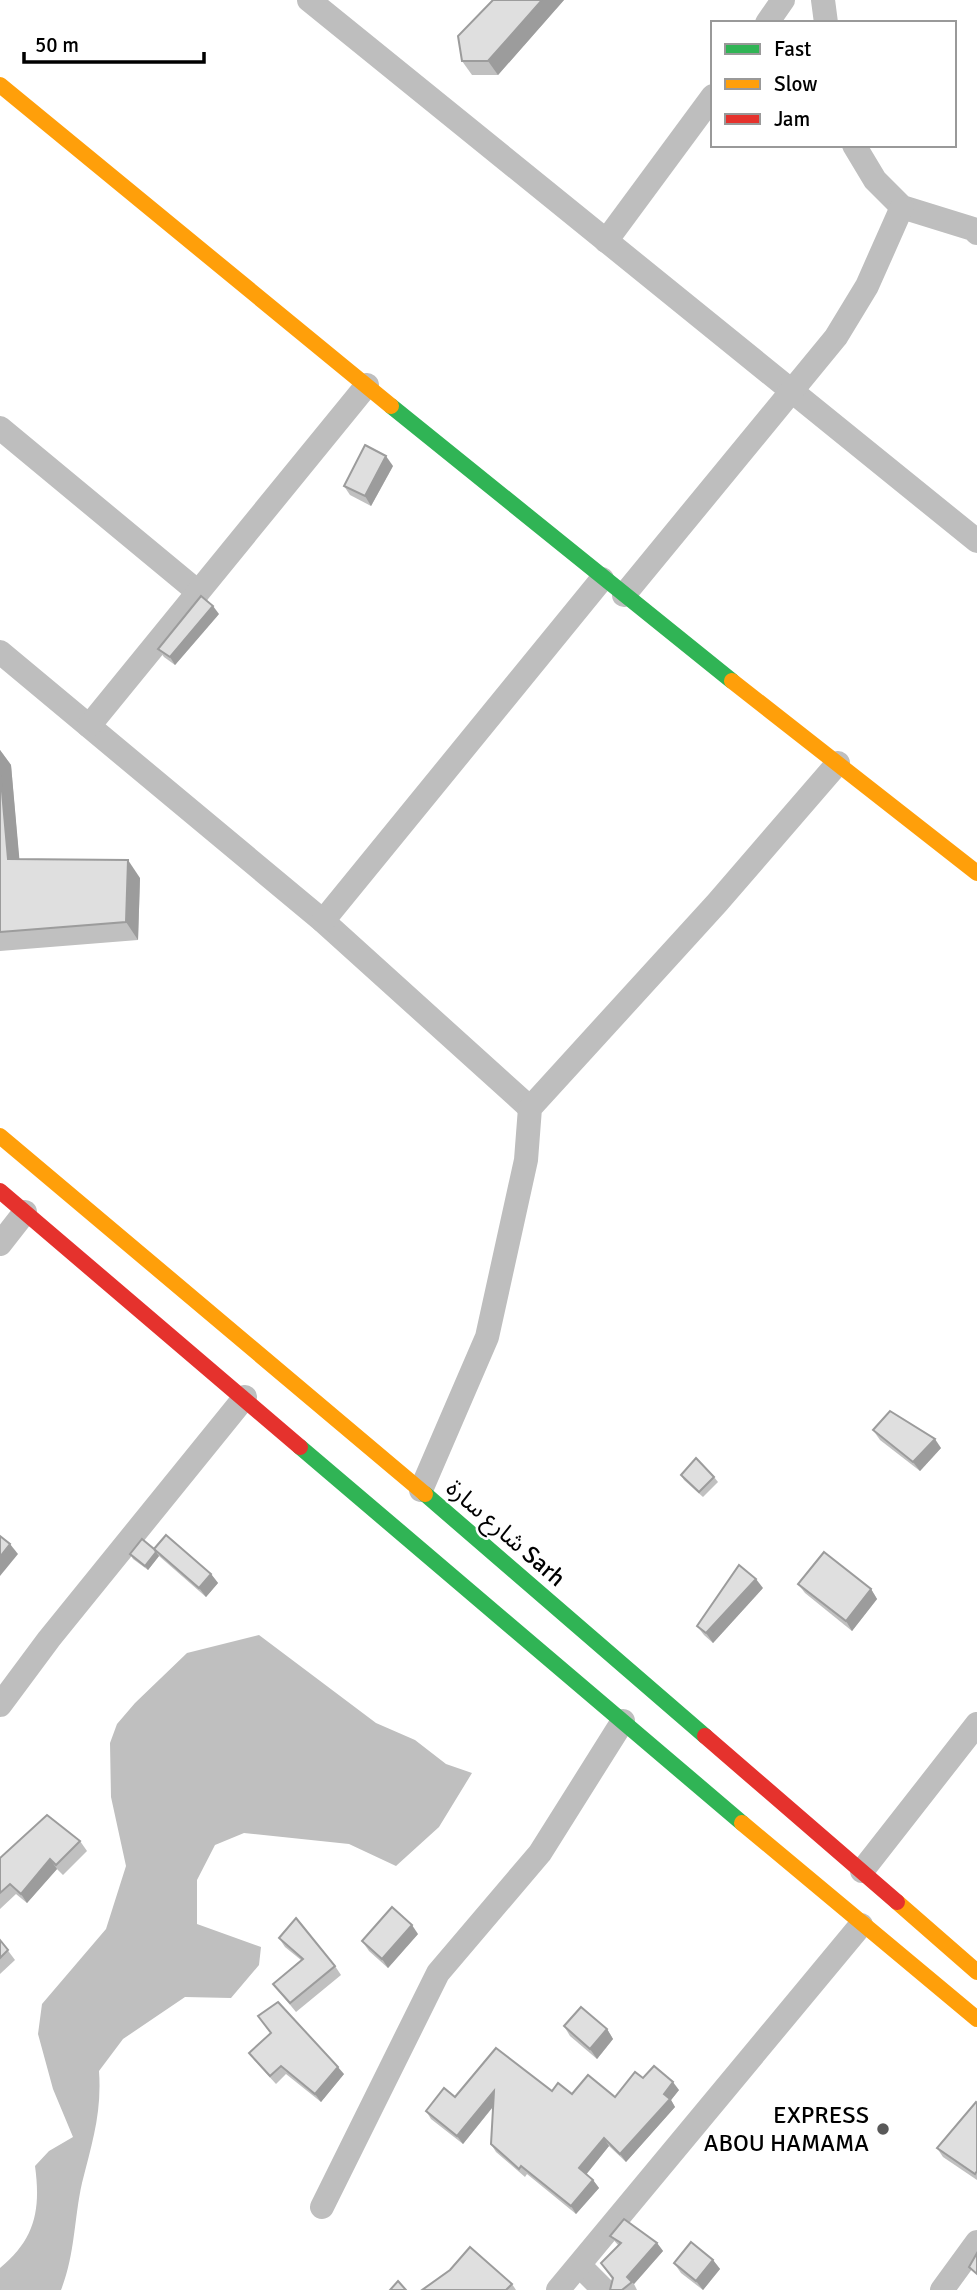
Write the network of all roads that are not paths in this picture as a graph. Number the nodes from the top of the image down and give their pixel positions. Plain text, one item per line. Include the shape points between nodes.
1 (309, 0) edge
2 (783, 0) edge
3 (823, 0) edge
4 (767, 21) edge
5 (826, 21) edge
6 (0, 85) edge
7 (711, 99) edge
8 (855, 147) edge
9 (902, 207) junction
10 (977, 233) edge
11 (606, 241) junction
12 (368, 385) junction
13 (790, 390) junction
14 (0, 428) edge
15 (977, 541) edge
16 (602, 579) junction
17 (198, 592) junction
18 (624, 596) junction
19 (0, 652) edge
20 (89, 726) junction
21 (838, 763) junction
22 (977, 873) edge
23 (323, 921) junction
24 (530, 1108) junction
25 (0, 1136) edge
26 (0, 1191) edge
27 (25, 1212) junction
28 (0, 1244) edge
29 (245, 1397) junction
30 (421, 1489) junction
31 (0, 1705) edge
32 (623, 1721) junction
33 (977, 1724) edge
34 (862, 1871) junction
35 (861, 1925) junction
36 (977, 1972) edge
37 (977, 2019) edge
38 (322, 2207) dead end
39 (977, 2242) edge
40 (580, 2266) junction
41 (558, 2290) edge
42 (604, 2290) edge
43 (942, 2290) edge

1 - 11 street
2 - 4 street
3 - 5 street
6 - 12 main road
7 - 11 street
8 - 9 street via 874,180
9 - 10 street
9 - 13 street via 861,296 836,337
11 - 13 street
12 - 16 main road
12 - 17 street
13 - 15 street
13 - 18 street
14 - 17 street
16 - 18 main road
16 - 23 street
17 - 20 street
18 - 21 main road
19 - 20 street
20 - 23 street
21 - 22 main road
21 - 24 street
23 - 24 street
24 - 30 street via 526,1160 487,1338
25 - 30 main road, شارع سارة Sarh
26 - 27 main road
27 - 28 street
27 - 29 main road
29 - 31 street
29 - 32 main road
30 - 34 main road, شارع سارة Sarh
32 - 35 main road
32 - 38 street via 540,1853 438,1973
33 - 34 street
34 - 36 main road, شارع سارة Sarh
35 - 37 main road
35 - 40 street
39 - 43 street
40 - 41 street
40 - 42 street

